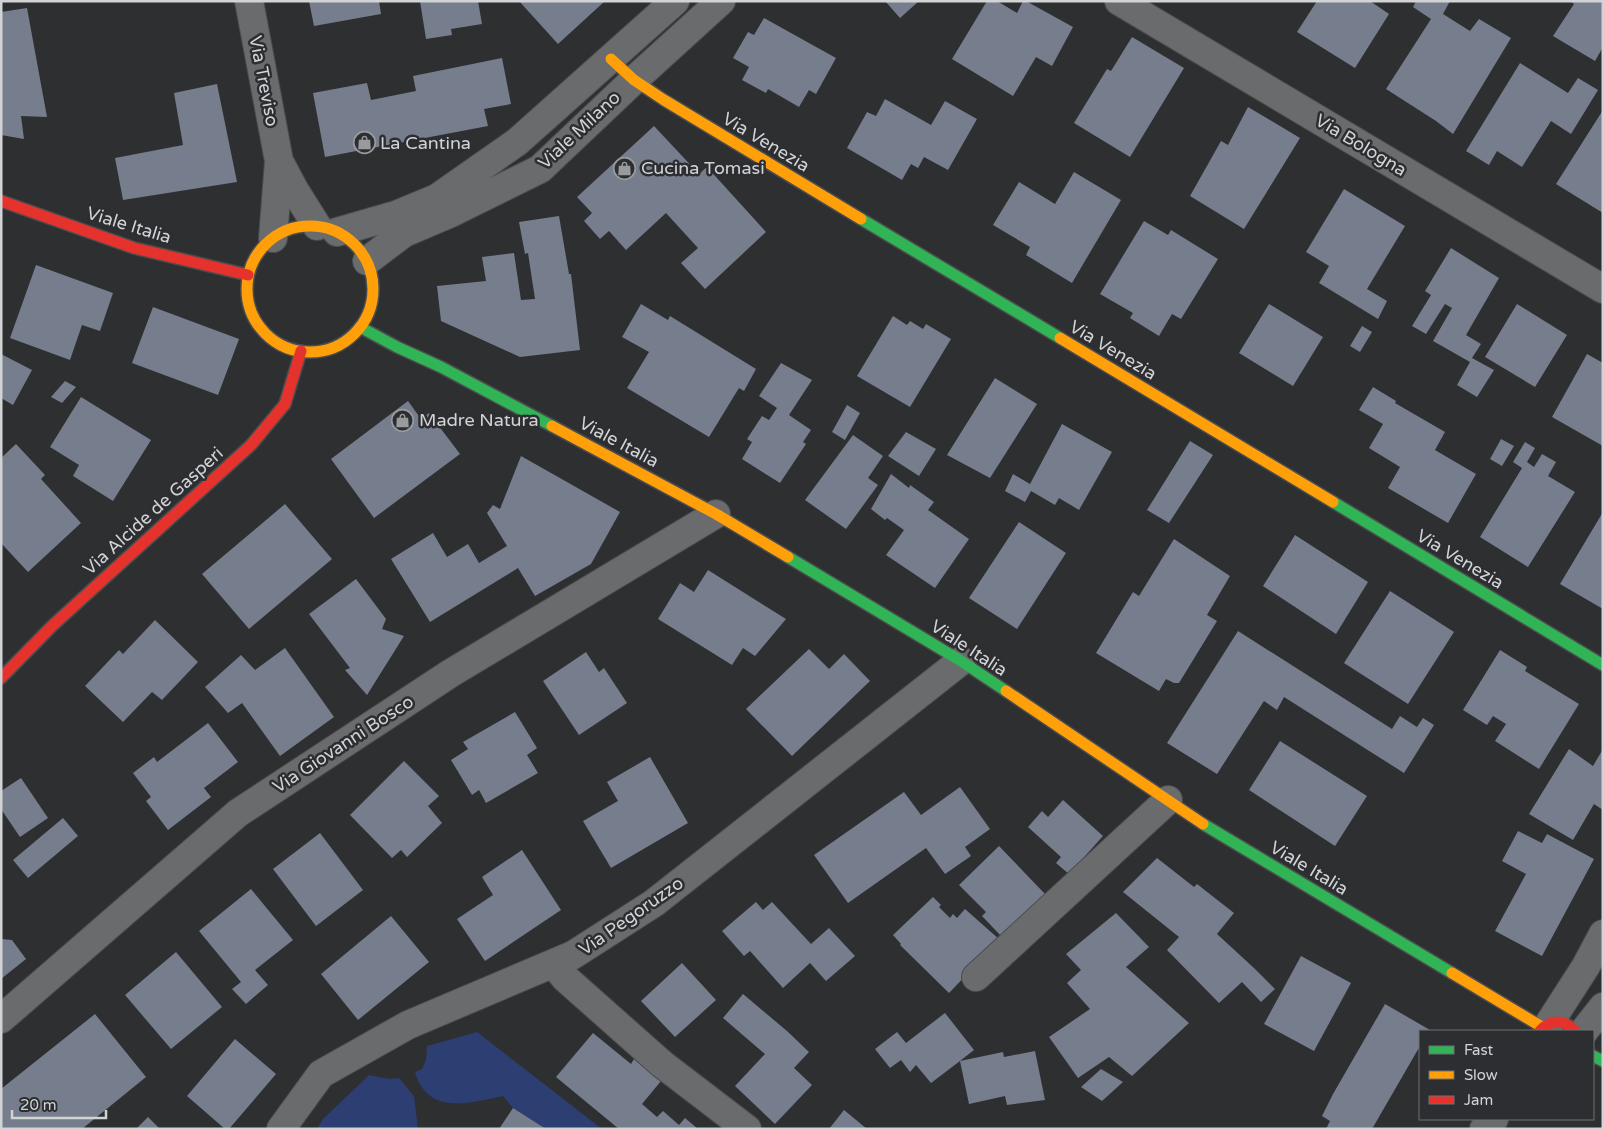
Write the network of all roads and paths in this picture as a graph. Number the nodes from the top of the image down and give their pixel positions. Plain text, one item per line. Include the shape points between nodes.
1 (249, 1) edge
2 (675, 1) edge
3 (1119, 1) edge
4 (704, 7) edge
5 (611, 59) junction
6 (634, 80) junction
7 (279, 161) junction
8 (1, 202) edge
9 (327, 229) junction
10 (273, 238) junction
11 (367, 261) junction
12 (248, 275) junction
13 (1603, 289) edge
14 (360, 326) junction
15 (301, 351) junction
16 (716, 514) junction
17 (961, 661) junction
18 (1603, 665) edge
19 (1, 678) edge
20 (1168, 800) junction
21 (1603, 934) edge
22 (554, 964) junction
23 (976, 977) dead end
24 (1603, 1007) edge
25 (1, 1019) edge
26 (1544, 1027) edge
27 (1574, 1030) edge
28 (1585, 1030) edge
29 (1493, 1120) edge
30 (281, 1129) edge
31 (747, 1129) edge
32 (1484, 1129) edge

1 - 7 street, Via Treviso
2 - 5 street, Viale Milano
3 - 13 street, Via Bologna
4 - 6 street, Viale Milano
5 - 6 main road, Via Venezia
5 - 9 street, Viale Milano via 517,142 437,198 396,214
6 - 11 street, Viale Milano via 540,169 404,233
6 - 18 main road, Via Venezia
7 - 9 street, Via Treviso via 295,191
7 - 10 street, Via Treviso
8 - 12 main road, Viale Italia via 134,248
9 - 10 main road via 302,226
9 - 11 main road via 354,244
10 - 12 main road via 253,261
11 - 14 main road via 373,294 369,311
12 - 15 main road via 247,296 253,316 265,333 281,345
14 - 15 main road via 349,339 334,347
14 - 16 main road, Viale Italia
15 - 19 main road, Via Alcide de Gasperi via 285,404 252,445 52,626
16 - 17 main road, Viale Italia
16 - 25 street, Via Giovanni Bosco via 451,673 238,813
17 - 20 main road, Viale Italia
17 - 22 street, Via Pegoruzzo via 654,903
20 - 23 street
20 - 26 main road, Viale Italia via 1216,833
21 - 26 street via 1586,966
22 - 30 street, Via Pegoruzzo via 408,1025 321,1074
22 - 31 street via 565,978 662,1064
24 - 28 street
26 - 27 main road, Viale Italia via 1562,1021
29 - 32 street

